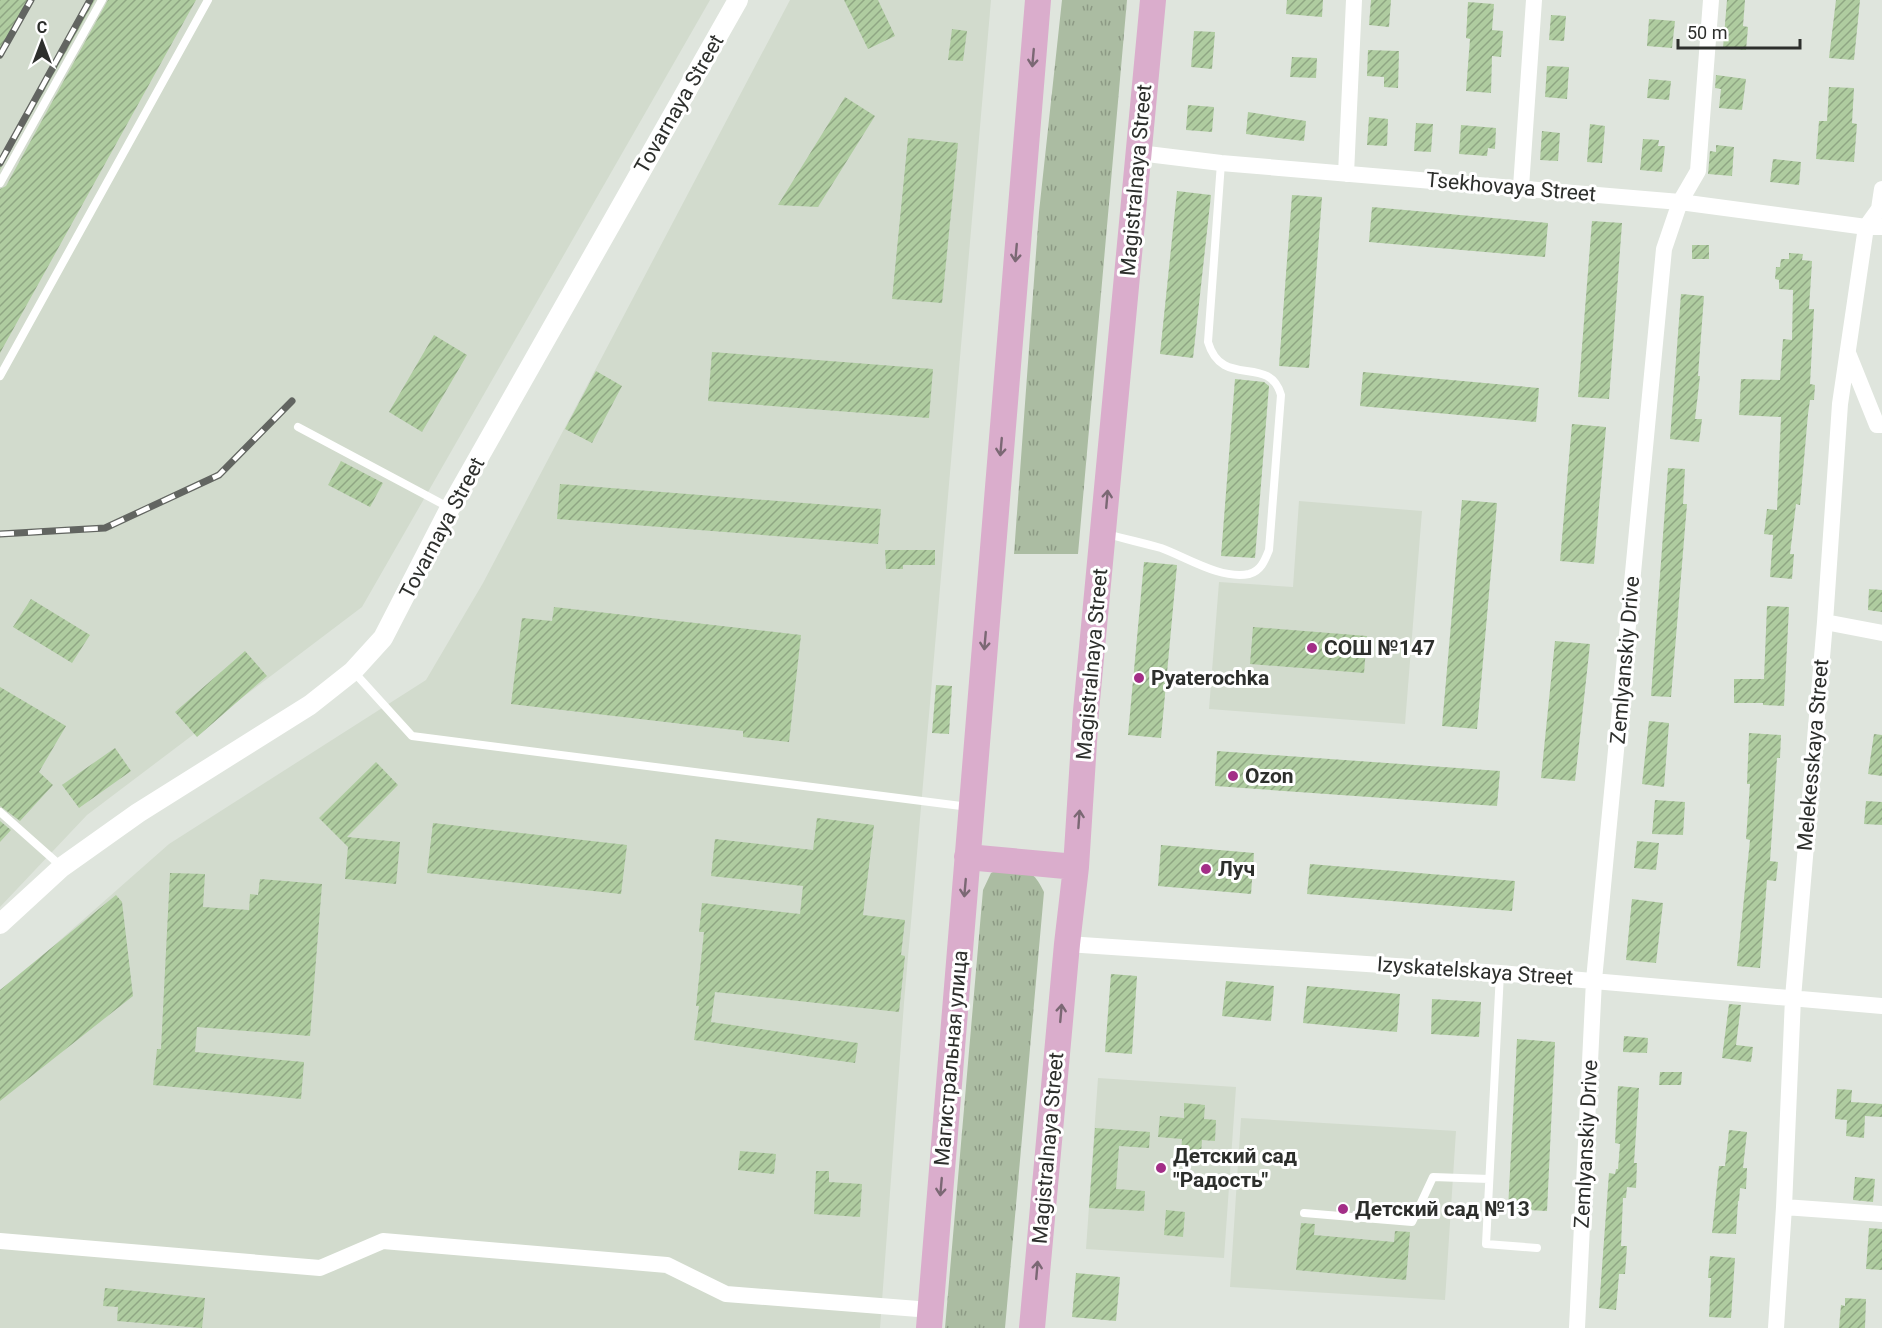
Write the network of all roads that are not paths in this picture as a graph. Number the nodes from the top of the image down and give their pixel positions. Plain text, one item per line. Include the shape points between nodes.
1 (102, 0) edge
2 (208, 0) edge
3 (738, 0) edge
4 (1038, 0) edge
5 (1153, 0) edge
6 (1354, 0) edge
7 (1534, 0) edge
8 (1711, 0) edge
9 (1139, 153) junction
10 (1221, 163) junction
11 (1346, 174) junction
12 (0, 183) edge
13 (1521, 187) junction
14 (1882, 189) edge
15 (1680, 201) junction
16 (1874, 227) edge
17 (1847, 349) junction
18 (0, 376) edge
19 (1882, 425) edge
20 (298, 427) dead end
21 (450, 508) junction
22 (1103, 534) junction
23 (1824, 622) junction
24 (1882, 633) edge
25 (353, 671) junction
26 (972, 808) junction
27 (0, 812) edge
28 (967, 856) junction
29 (62, 867) junction
30 (1076, 867) junction
31 (0, 924) edge
32 (1067, 944) junction
33 (1500, 973) junction
34 (1594, 980) junction
35 (1792, 998) junction
36 (1882, 1006) edge
37 (1489, 1179) junction
38 (1784, 1207) junction
39 (1304, 1213) dead end
40 (1882, 1214) edge
41 (0, 1241) edge
42 (1537, 1248) dead end
43 (930, 1319) edge
44 (1032, 1328) edge
45 (1577, 1328) edge
46 (1776, 1328) edge

1 - 12 lane
2 - 18 lane
3 - 21 street, Tovarnaya Street
4 -> 26 main road, Магистральная улица
5 - 9 main road, Magistralnaya Street
6 - 11 street
7 - 13 street
8 - 15 street, Zemlyanskiy Drive via 1698,171
9 - 10 street, Tsekhovaya Street
22 -> 9 main road, Magistralnaya Street
10 - 11 street, Tsekhovaya Street
10 - 22 lane via 1208,342 1217,361 1226,367 1269,376 1281,395 1269,550 1257,570 1231,574
11 - 13 street, Tsekhovaya Street
13 - 15 street, Tsekhovaya Street
14 - 16 street, Melekesskaya Street
15 - 16 street, Tsekhovaya Street
15 - 34 street, Zemlyanskiy Drive via 1664,249
16 - 17 street, Melekesskaya Street
17 - 19 street via 1877,425
17 - 23 street, Melekesskaya Street
20 - 21 lane
21 - 25 street, Tovarnaya Street via 383,638
30 -> 22 main road, Magistralnaya Street
23 - 24 street
23 - 35 street, Melekesskaya Street
25 - 26 lane via 412,736
25 - 29 street, Tovarnaya Street via 310,705 138,813
26 - 28 main road, Магистральная улица
27 - 29 lane
28 - 30 main road
28 -> 43 main road, Магистральная улица
29 - 31 street, Tovarnaya Street
30 - 32 main road, Magistralnaya Street
32 - 33 street, Izyskatelskaya Street
44 -> 32 main road, Magistralnaya Street
33 - 34 street, Izyskatelskaya Street
33 - 37 lane
34 - 35 street, Izyskatelskaya Street
34 - 45 street, Zemlyanskiy Drive
35 - 36 street, Izyskatelskaya Street
35 - 38 street, Melekesskaya Street
37 - 39 lane via 1433,1176 1412,1222
37 - 42 lane via 1486,1244
38 - 40 street
38 - 46 street, Melekesskaya Street
41 - 43 street via 320,1268 383,1241 667,1265 726,1294

